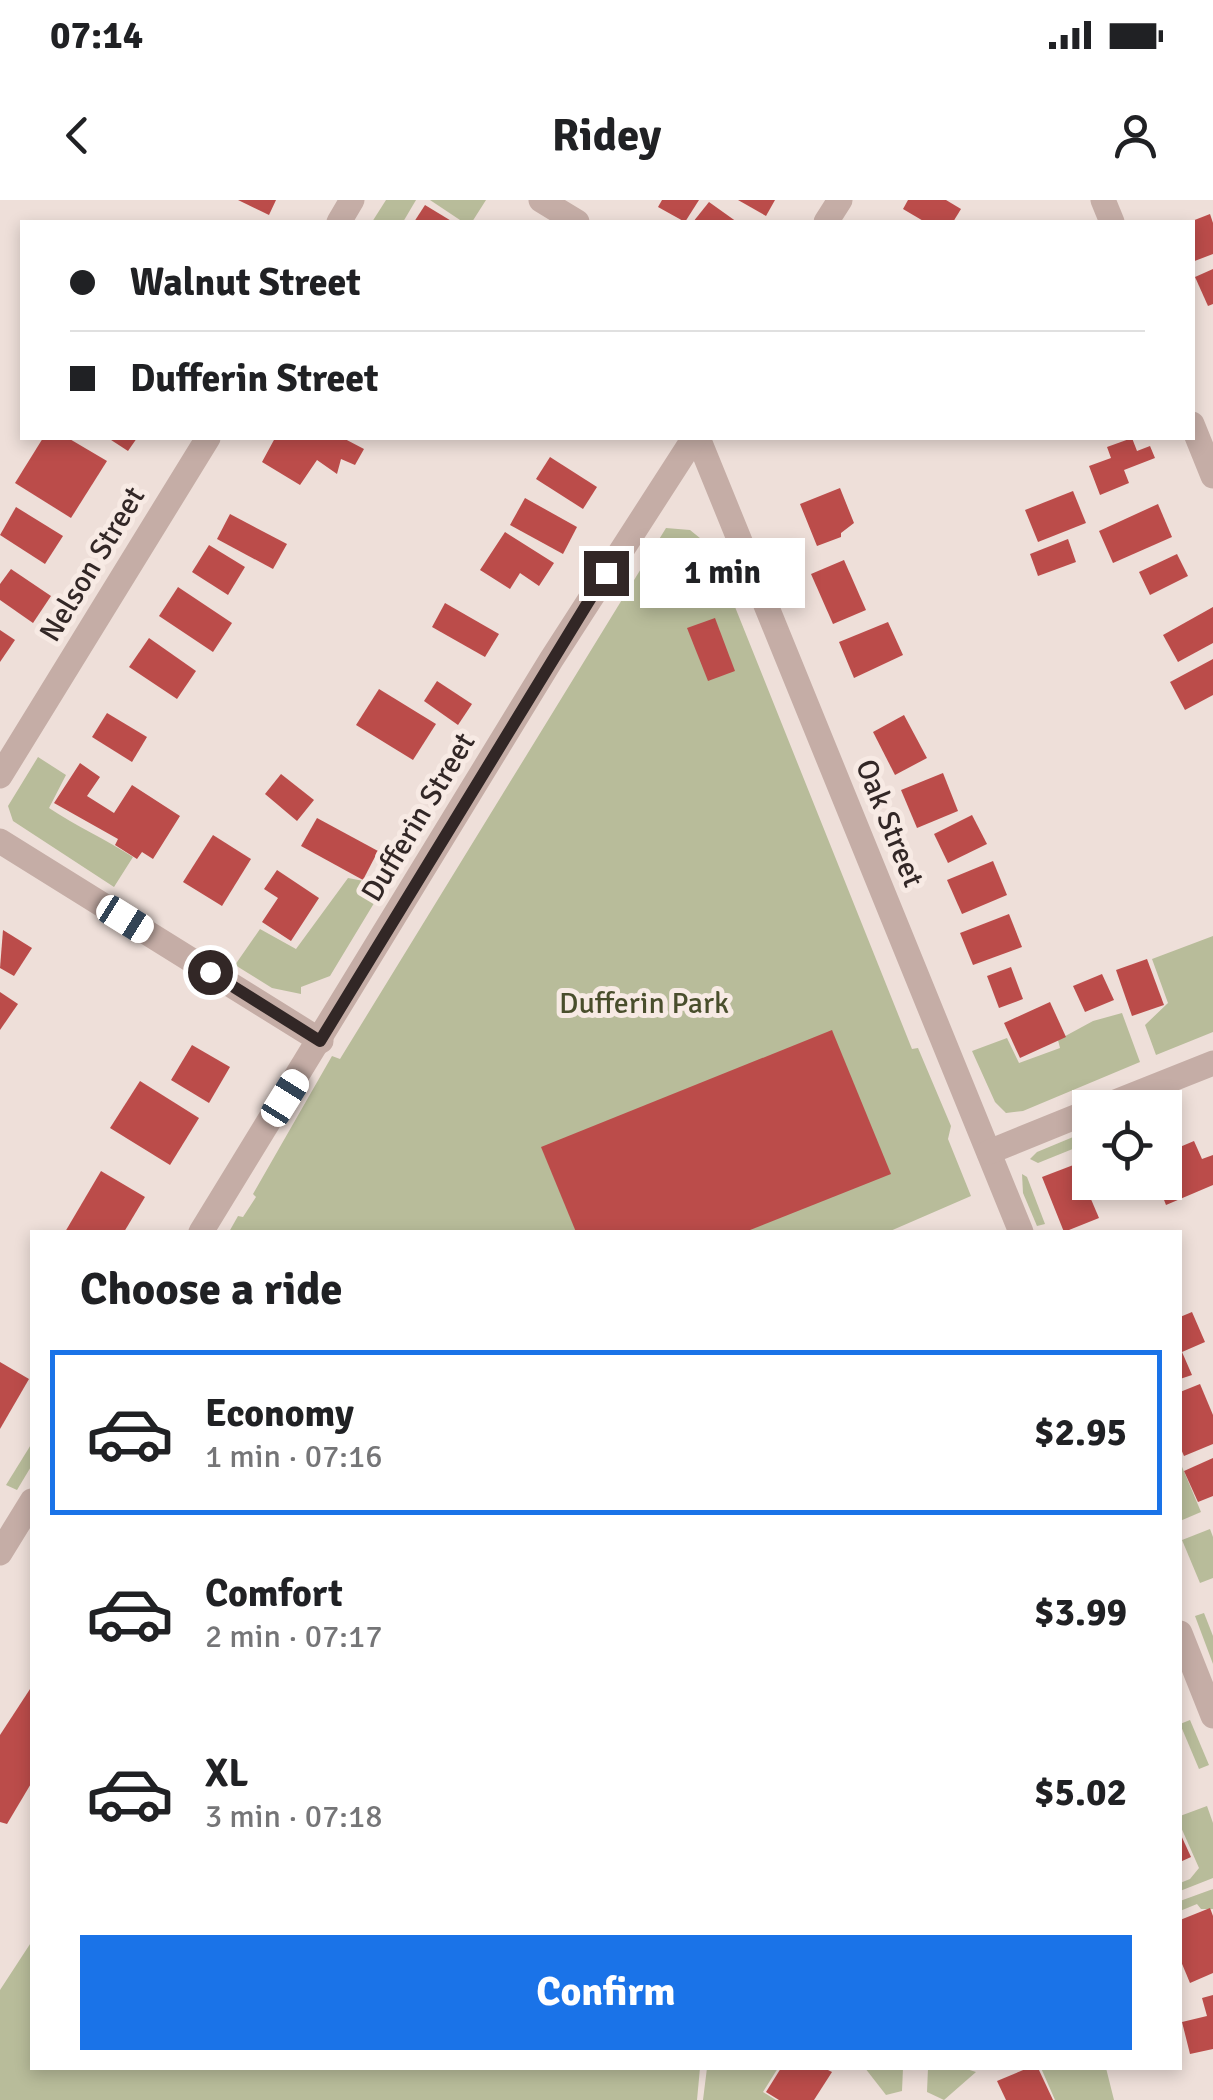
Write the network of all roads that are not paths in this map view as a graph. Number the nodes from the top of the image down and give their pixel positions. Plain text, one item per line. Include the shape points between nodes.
1 (542, 200) edge
2 (574, 220) edge
3 (1195, 431) edge
4 (207, 440) edge
5 (695, 440) edge
6 (697, 440) edge
7 (1213, 476) edge
8 (0, 776) edge
9 (0, 841) edge
10 (320, 1041) junction
11 (1213, 1063) edge
12 (1145, 1090) edge
13 (1072, 1118) edge
14 (989, 1152) junction
15 (202, 1230) edge
16 (1020, 1230) edge
17 (30, 1503) edge
18 (0, 1553) edge
19 (1182, 1638) edge
20 (1213, 1716) edge

1 - 2 street
3 - 7 street
4 - 8 street, Nelson Street
5 - 10 street, Dufferin Street via 551,660
6 - 14 street, Oak Street
9 - 10 street
10 - 15 street, Dufferin Street
11 - 12 street
13 - 14 street
14 - 16 street, Oak Street
17 - 18 street
19 - 20 street

